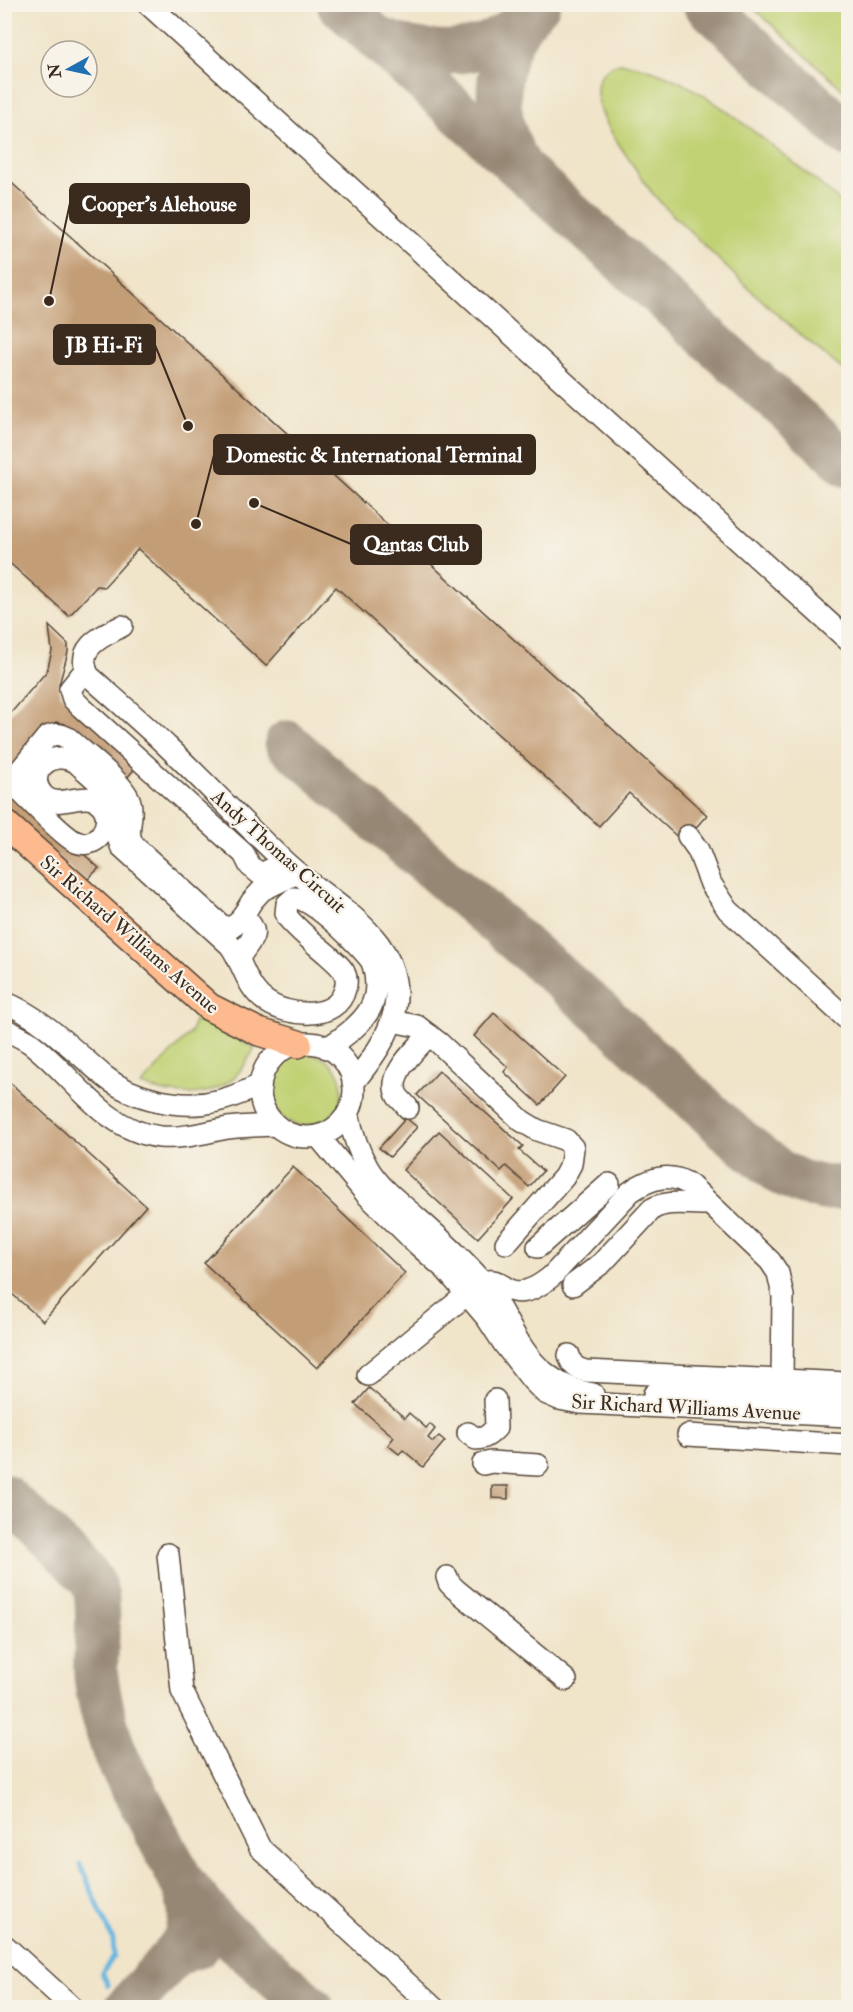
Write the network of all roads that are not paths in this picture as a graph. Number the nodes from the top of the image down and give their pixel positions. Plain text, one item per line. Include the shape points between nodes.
1 (148, 4) edge
2 (122, 626) dead end
3 (849, 640) edge
4 (86, 669) junction
5 (4, 823) edge
6 (688, 836) dead end
7 (297, 873) junction
8 (243, 915) junction
9 (239, 961) junction
10 (373, 963) junction
11 (4, 1002) edge
12 (849, 1020) edge
13 (392, 1021) junction
14 (4, 1029) edge
15 (429, 1035) junction
16 (298, 1044) junction
17 (327, 1048) junction
18 (353, 1083) junction
19 (260, 1085) junction
20 (408, 1108) dead end
21 (348, 1113) junction
22 (274, 1125) junction
23 (318, 1136) junction
24 (609, 1184) dead end
25 (704, 1204) dead end
26 (528, 1217) junction
27 (506, 1243) dead end
28 (538, 1247) junction
29 (552, 1276) junction
30 (573, 1285) dead end
31 (475, 1289) junction
32 (569, 1355) dead end
33 (368, 1375) dead end
34 (782, 1380) junction
35 (849, 1383) edge
36 (849, 1399) edge
37 (495, 1400) dead end
38 (849, 1416) edge
39 (468, 1433) dead end
40 (688, 1435) dead end
41 (849, 1445) edge
42 (483, 1464) dead end
43 (538, 1465) dead end
44 (168, 1554) dead end
45 (447, 1577) dead end
46 (566, 1680) dead end
47 (5, 1945) edge
48 (73, 2007) edge
49 (434, 2007) edge

1 - 3 street
2 - 4 street via 93,643 84,658
4 - 7 street, Andy Thomas Circuit
4 - 7 street via 70,689 81,707 244,854 260,874
5 - 16 main road, Sir Richard Williams Avenue via 197,998 233,1021
6 - 12 street via 728,910
7 - 8 street via 262,890
7 - 10 street via 359,936
7 - 13 street, Andy Thomas Circuit via 366,930 387,957 396,982
8 - 9 street via 254,933
8 - 9 street via 232,927 219,925 139,852 130,839 132,808 127,793 68,738 61,734 47,737 20,768 16,781 23,794 75,841 84,843 97,839 106,828 104,808 86,798 51,801 41,792 37,778 44,763 52,758 76,762 117,803 121,846 224,940
9 - 10 street via 255,992 282,1010 317,1012 334,1007 341,1000 347,980 344,972 286,913 290,900 298,897 359,945
10 - 17 street via 375,991 367,1016
11 - 19 street via 38,1020 106,1078 144,1096 181,1104 205,1104
13 - 15 street via 417,1026
13 - 18 street, Andy Thomas Circuit via 378,1050
14 - 22 street via 29,1042 99,1107 137,1132 173,1138
15 - 20 street via 397,1074 397,1096
15 - 26 street via 522,1121 566,1140 573,1148 564,1177
16 - 17 street
16 - 19 street via 272,1058
17 - 18 street via 340,1057
18 - 21 street
19 - 22 street via 264,1110
21 - 23 street via 330,1131
21 - 31 street, Sir Richard Williams Avenue via 358,1148 376,1179 448,1246
22 - 23 street via 293,1135
23 - 31 street, Sir Richard Williams Avenue via 367,1195 418,1245
24 - 28 street
25 - 30 street via 671,1203 652,1209 602,1263
26 - 27 street
26 - 28 street
28 - 29 street
29 - 31 street via 523,1291 513,1291 496,1280
29 - 34 street via 630,1192 663,1177 681,1179 770,1261 778,1273 783,1296
31 - 33 street
31 - 36 street, Sir Richard Williams Avenue via 536,1365 557,1381 586,1393 736,1393
31 - 38 street, Sir Richard Williams Avenue via 504,1344 545,1393 560,1399 629,1407
32 - 34 street via 574,1367 586,1371
34 - 35 street
37 - 39 street via 496,1428 482,1439
40 - 41 street
42 - 43 street
44 - 49 street via 182,1691 260,1848
45 - 46 street via 455,1589
47 - 48 street

